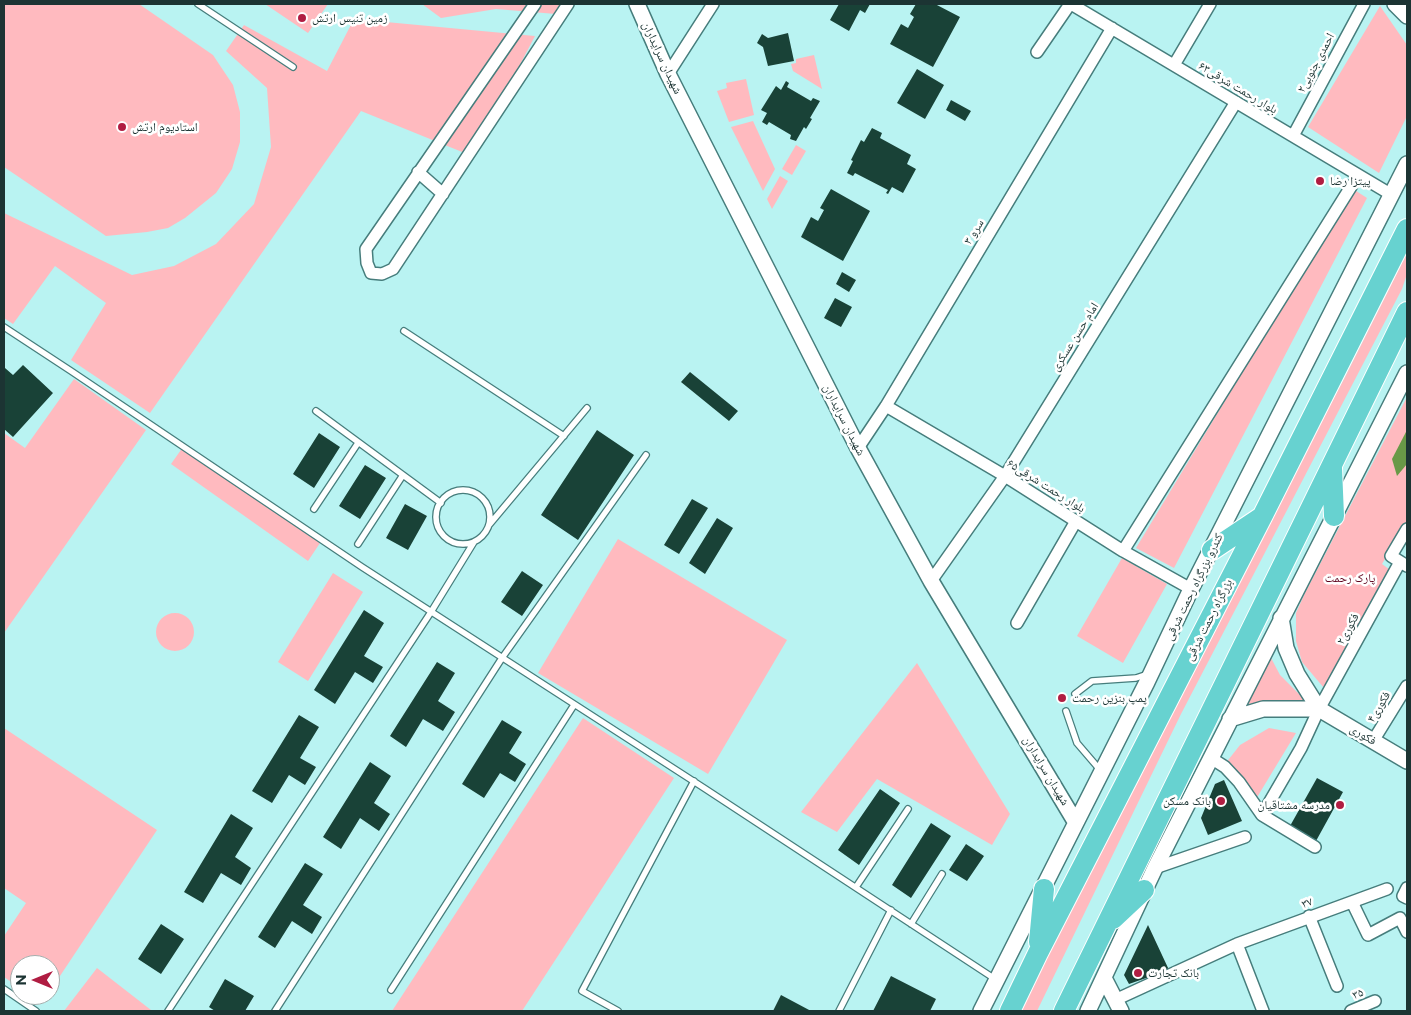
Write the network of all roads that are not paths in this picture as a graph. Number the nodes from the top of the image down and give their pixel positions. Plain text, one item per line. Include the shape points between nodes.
1 (198, 4) edge
2 (535, 4) edge
3 (637, 4) edge
4 (713, 4) edge
5 (1070, 4) edge
6 (1210, 4) edge
7 (1364, 4) edge
8 (1395, 4) edge
9 (1399, 4) edge
10 (563, 6) edge
11 (1407, 7) edge
12 (1407, 16) edge
13 (1112, 28) junction
14 (1037, 52) dead end
15 (1174, 66) junction
16 (293, 67) dead end
17 (668, 74) junction
18 (1236, 102) junction
19 (1293, 136) junction
20 (1407, 164) edge
21 (418, 172) junction
22 (1352, 185) dead end
23 (442, 194) junction
24 (1392, 195) junction
25 (1407, 229) edge
26 (1407, 312) edge
27 (4, 327) edge
28 (404, 331) dead end
29 (1407, 373) edge
30 (886, 406) junction
31 (587, 408) dead end
32 (316, 411) dead end
33 (564, 436) junction
34 (358, 442) junction
35 (858, 448) junction
36 (646, 455) dead end
37 (1332, 465) junction
38 (403, 475) junction
39 (1005, 476) junction
40 (440, 502) junction
41 (314, 509) dead end
42 (1334, 516) junction
43 (1262, 517) junction
44 (1076, 521) junction
45 (488, 526) junction
46 (1407, 529) edge
47 (474, 542) junction
48 (358, 544) dead end
49 (1212, 550) junction
50 (1123, 551) junction
51 (1404, 564) edge
52 (931, 581) junction
53 (1191, 589) junction
54 (432, 612) junction
55 (1281, 618) junction
56 (1018, 623) dead end
57 (502, 658) junction
58 (1152, 672) junction
59 (1407, 686) edge
60 (1075, 694) dead end
61 (574, 705) junction
62 (1319, 709) junction
63 (1066, 711) dead end
64 (1230, 719) junction
65 (1373, 741) junction
66 (1211, 758) junction
67 (1407, 762) edge
68 (1102, 772) junction
69 (694, 781) junction
70 (908, 809) dead end
71 (1262, 815) junction
72 (1076, 823) junction
73 (1244, 837) dead end
74 (1315, 847) dead end
75 (1155, 868) junction
76 (942, 874) dead end
77 (856, 887) junction
78 (1407, 888) edge
79 (1044, 889) junction
80 (1387, 889) dead end
81 (1144, 890) junction
82 (1407, 898) edge
83 (1352, 902) junction
84 (891, 910) junction
85 (1310, 916) junction
86 (912, 924) junction
87 (1104, 927) junction
88 (1407, 932) edge
89 (1236, 944) junction
90 (1038, 953) junction
91 (1104, 978) junction
92 (997, 980) junction
93 (1337, 986) dead end
94 (4, 989) edge
95 (391, 990) dead end
96 (1375, 1001) dead end
97 (1118, 1006) edge
98 (36, 1011) edge
99 (168, 1011) edge
100 (275, 1011) edge
101 (618, 1011) edge
102 (839, 1011) edge
103 (981, 1011) edge
104 (1010, 1011) edge
105 (1064, 1011) edge
106 (1088, 1011) edge
107 (1262, 1011) edge
108 (1351, 1011) edge

1 - 16 lane
2 - 21 street
3 - 17 main road, شهیدان سرایداران
4 - 17 street
5 - 13 street, بلوار رحمت شرقی۶۳
5 - 14 street
6 - 15 street
7 - 19 street, احمدی جنوبی۲
8 - 12 main road
9 - 11 main road
10 - 23 street
13 - 15 street, بلوار رحمت شرقی۶۳
13 - 30 street, سرو ۳
15 - 18 street, بلوار رحمت شرقی۶۳
17 - 35 main road, شهیدان سرایداران
18 - 19 street, بلوار رحمت شرقی۶۳
18 - 39 street, امام حسن عسکری
19 - 24 street, بلوار رحمت شرقی۶۳
20 - 24 main road, کندرو بزرگراه رحمت شرقی
21 - 23 street
21 - 23 street via 366,249 366,263 371,273 382,274 394,269
22 - 50 street
24 - 49 main road, کندرو بزرگراه رحمت شرقی
25 - 43 highway, بزرگراه رحمت شرقی
26 - 37 highway
27 - 54 lane
28 - 33 lane
29 - 42 main road
30 - 35 street, سرو ۳
30 - 39 street, بلوار رحمت شرقی۶۵
31 - 33 lane
32 - 34 lane
33 - 45 lane
34 - 38 lane
34 - 41 lane
35 - 52 main road, شهیدان سرایداران
36 - 57 lane
37 - 42 highway
37 - 87 highway
38 - 40 lane
38 - 48 lane
39 - 44 street, بلوار رحمت شرقی۶۵
39 - 52 street, امام حسن عسکری
40 - 45 lane via 458,491 478,495 487,506
40 - 47 lane via 436,522 442,535 454,543
42 - 55 main road
43 - 49 highway
43 - 90 highway, بزرگراه رحمت شرقی
44 - 50 street, بلوار رحمت شرقی۶۵
44 - 56 street
45 - 47 lane
46 - 51 street via 1391,556
47 - 54 lane
49 - 53 main road, کندرو بزرگراه رحمت شرقی
50 - 53 street, بلوار رحمت شرقی۶۵
51 - 62 street, فکوری۲
52 - 72 main road, شهیدان سرایداران
53 - 58 main road, کندرو بزرگراه رحمت شرقی
54 - 57 lane
54 - 99 lane
55 - 62 main road, فکوری via 1286,648 1297,674
55 - 64 main road
57 - 61 lane
57 - 100 lane
58 - 60 lane via 1136,678 1092,681
58 - 68 main road, کندرو بزرگراه رحمت شرقی
59 - 65 street, فکوری۴
61 - 69 lane
61 - 95 lane
62 - 64 main road via 1263,709
62 - 65 main road, فکوری
62 - 71 street, فکوری۲ via 1301,748
63 - 68 lane via 1077,743
64 - 66 main road
65 - 67 main road, فکوری
66 - 71 street via 1239,782
66 - 75 main road
68 - 72 main road, کندرو بزرگراه رحمت شرقی
69 - 77 lane
69 - 101 lane via 582,991
70 - 77 lane
71 - 74 street
72 - 79 main road, کندرو بزرگراه رحمت شرقی
73 - 75 street
75 - 81 main road
76 - 86 lane
77 - 84 lane
78 - 82 street via 1403,896
79 - 90 highway
79 - 92 main road, کندرو بزرگراه رحمت شرقی
80 - 83 street, ۳۷
81 - 87 highway
81 - 91 main road
83 - 85 street, ۳۷
83 - 88 street via 1368,935 1400,918
84 - 86 lane
84 - 102 lane
85 - 89 street, ۳۷
85 - 93 street
86 - 92 lane
87 - 105 highway
89 - 97 street, ۳۷
89 - 107 street
90 - 104 highway, بزرگراه رحمت شرقی
91 - 97 main road
91 - 106 main road
92 - 103 main road, کندرو بزرگراه رحمت شرقی
94 - 98 lane
96 - 108 street, ۳۵

